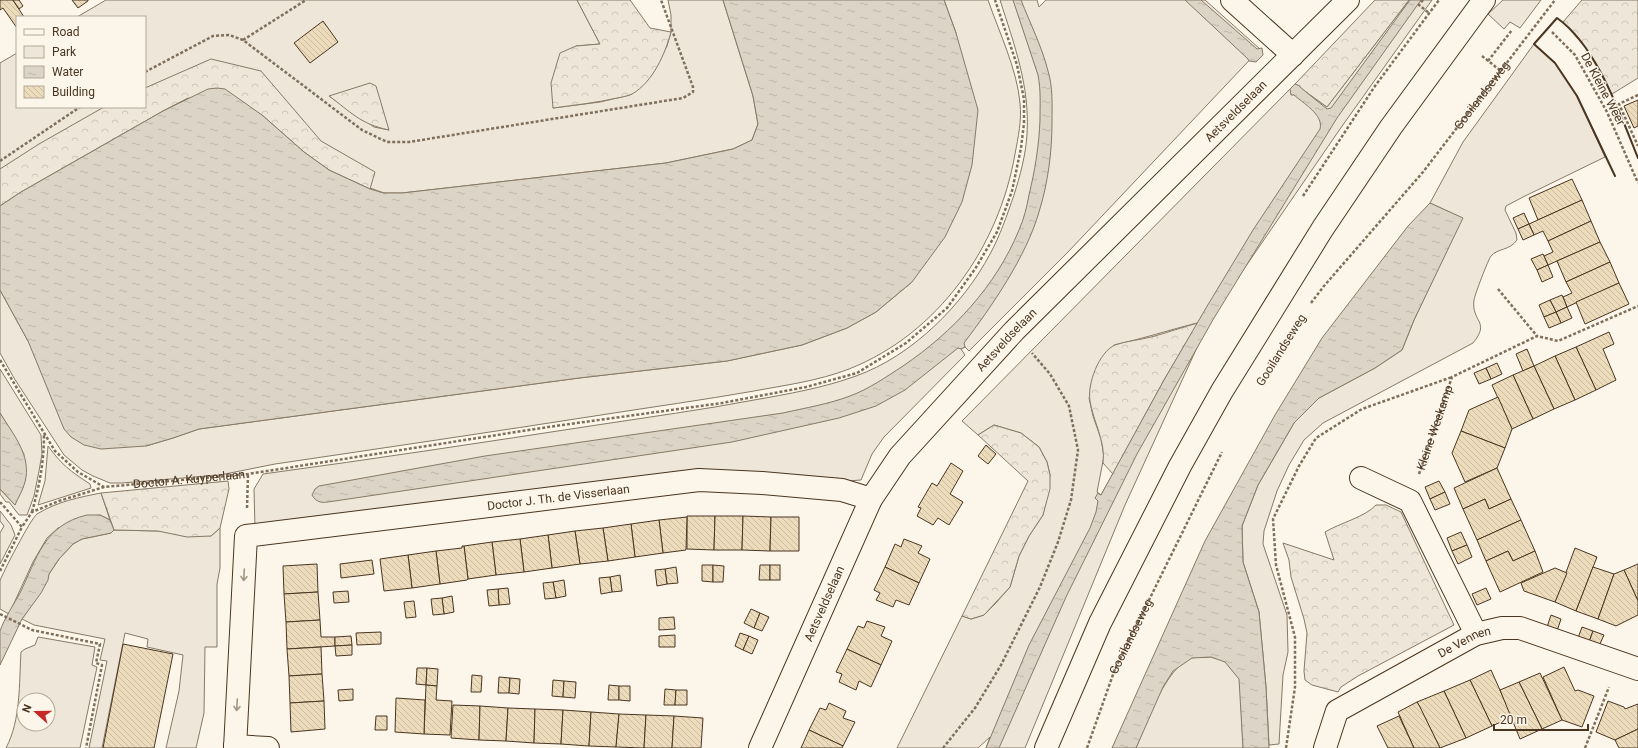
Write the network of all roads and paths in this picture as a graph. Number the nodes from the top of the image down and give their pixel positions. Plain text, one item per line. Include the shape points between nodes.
1 (306, 0) edge
2 (661, 0) edge
3 (995, 0) edge
4 (1232, 0) edge
5 (1348, 0) edge
6 (1423, 0) edge
7 (1439, 0) edge
8 (1484, 0) edge
9 (1555, 0) edge
10 (1429, 13) junction
11 (1512, 30) dead end
12 (1552, 32) dead end
13 (243, 40) junction
14 (1293, 55) junction
15 (1482, 56) dead end
16 (1488, 61) junction
17 (146, 71) edge
18 (1501, 72) junction
19 (1638, 95) edge
20 (79, 108) edge
21 (1638, 146) edge
22 (0, 162) edge
23 (1638, 183) edge
24 (1303, 196) dead end
25 (1498, 289) dead end
26 (1310, 305) dead end
27 (1638, 306) edge
28 (1014, 331) junction
29 (1537, 336) junction
30 (0, 360) edge
31 (1452, 377) junction
32 (44, 432) junction
33 (1225, 446) dead end
34 (248, 474) junction
35 (1361, 478) dead end
36 (104, 487) junction
37 (871, 499) junction
38 (1410, 501) junction
39 (0, 502) edge
40 (32, 512) junction
41 (22, 527) junction
42 (246, 536) junction
43 (0, 571) edge
44 (0, 614) edge
45 (1476, 634) junction
46 (1628, 666) edge
47 (235, 747) edge
48 (86, 748) edge
49 (268, 748) edge
50 (760, 748) edge
51 (943, 748) edge
52 (1046, 748) edge
53 (1087, 748) edge
54 (1286, 748) edge
55 (1325, 748) edge
56 (1585, 748) edge

1 - 13 path
2 - 13 path via 693,87 693,92 683,98 409,142 387,142 362,130
3 - 34 path via 1017,65 1024,99 1021,148 1012,191 997,232 975,269 947,308 906,343 857,373 806,387 722,403 548,427
4 - 14 street
5 - 14 street, Aetsveldselaan
6 - 10 path via 1419,5
7 - 10 path
8 - 52 street via 1390,127 1222,391 1180,466 1100,624
9 - 18 path, Gooilandseweg
10 - 24 path via 1375,86
11 - 16 path
12 - 23 path, De Kleine Weer via 1579,62 1607,112
13 - 17 path via 229,35 213,36
14 - 28 street, Aetsveldselaan
15 - 16 path
16 - 18 path
18 - 26 path, Gooilandseweg via 1424,172
19 - 21 path via 1619,104
20 - 22 path
25 - 29 path
27 - 29 path via 1558,341
28 - 37 street, Aetsveldselaan via 900,456
28 - 51 path via 1050,374 1069,406 1078,450 1071,500 1040,587 1001,666 974,708
29 - 31 path, Kleine Weekamp
30 - 32 path
31 - 38 path, Kleine Weekamp
31 - 54 path via 1362,408 1316,438 1273,519 1276,564 1295,637 1295,687
32 - 36 path via 55,451 78,472
32 - 40 path via 42,473
33 - 53 path, Gooilandseweg via 1114,668
34 - 36 path, Doctor A. Kuyperlaan
34 - 42 path, Doctor A. Kuyperlaan
35 - 38 street
36 - 40 path, Doctor A. Kuyperlaan via 59,500
37 - 42 street, Doctor J. Th. de Visserlaan via 842,490 699,480
37 - 50 street, Aetsveldselaan
38 - 45 street
39 - 41 path
40 - 41 path
41 - 43 path
42 -> 47 street
44 - 48 path via 32,630 100,644 96,663 102,665
45 - 46 street, De Vennen via 1502,628 1520,628
45 - 55 street, De Vennen via 1337,711
46 - 56 path
47 - 49 street

